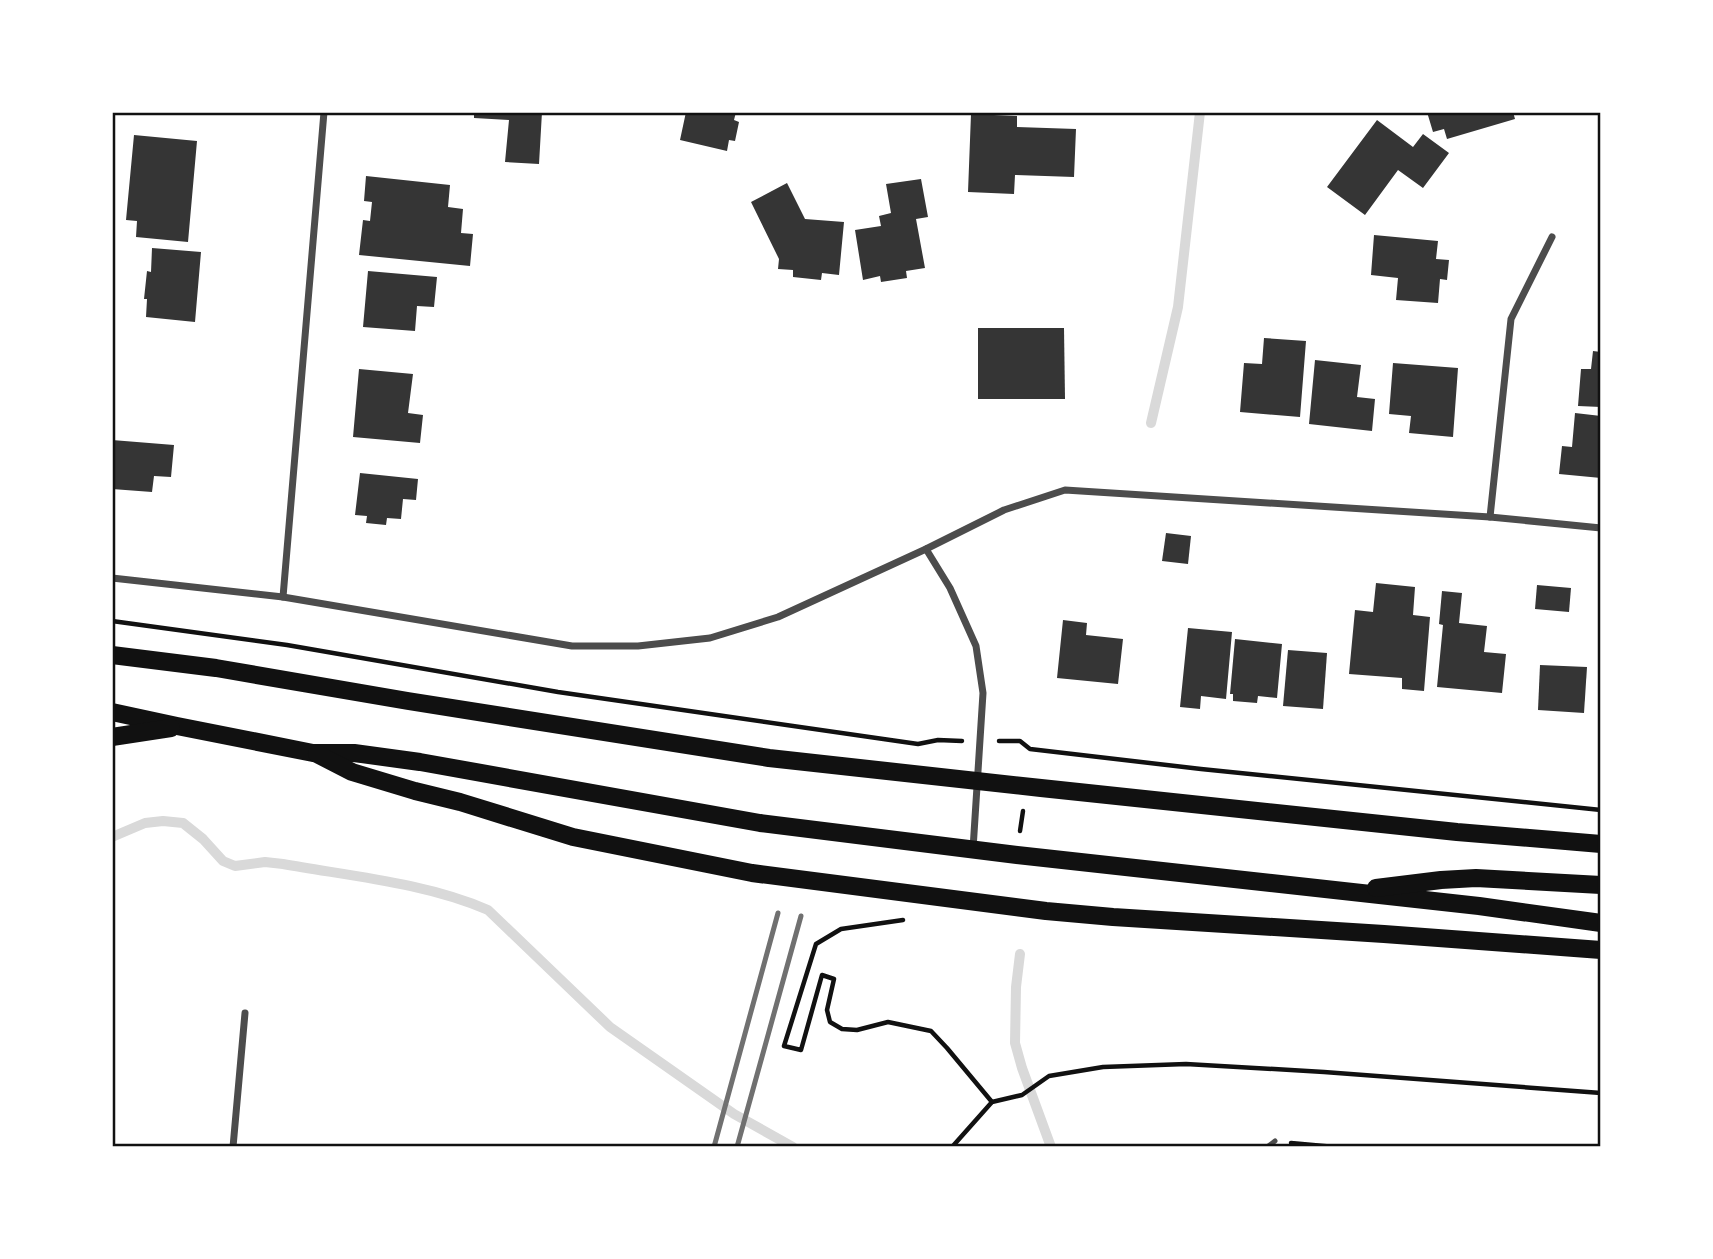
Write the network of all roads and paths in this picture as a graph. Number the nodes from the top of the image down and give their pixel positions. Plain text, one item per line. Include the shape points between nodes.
1 (324, 112) edge
2 (1552, 237) dead end
3 (1490, 517) junction
4 (1601, 528) edge
5 (926, 549) junction
6 (112, 578) edge
7 (283, 597) junction
8 (112, 621) edge
9 (112, 655) edge
10 (112, 712) edge
11 (177, 726) junction
12 (112, 737) edge
13 (948, 740) dead end
14 (1009, 741) dead end
15 (1030, 749) junction
16 (313, 753) junction
17 (978, 782) junction
18 (1026, 787) junction
19 (1601, 810) edge
20 (1601, 844) edge
21 (973, 849) junction
22 (1017, 855) junction
23 (1601, 885) edge
24 (1352, 891) junction
25 (907, 919) dead end
26 (1601, 923) edge
27 (1601, 950) edge
28 (245, 1013) dead end
29 (1601, 1093) edge
30 (992, 1102) junction
31 (1275, 1141) joint
32 (233, 1147) edge
33 (952, 1147) edge
34 (1267, 1147) edge
35 (1335, 1147) edge

1 - 7 street
2 - 3 street via 1511,319
3 - 4 street
3 - 5 street via 1065,490 1004,510
5 - 7 street via 778,617 710,638 638,646 572,646
5 - 17 street via 976,646 983,693
6 - 7 street
8 - 13 path via 287,645 694,713 918,744
9 - 17 main road via 769,758
10 - 11 main road
11 - 12 main road
11 - 16 main road
14 - 15 path via 1020,741
15 - 18 path
15 - 19 path
16 - 21 main road via 420,762 760,823
16 - 27 main road via 352,772 573,837 752,873 1046,911
17 - 18 main road
17 - 21 street
18 - 20 main road
18 - 22 path
21 - 22 main road
22 - 24 main road
23 - 24 main road via 1476,878
24 - 26 main road
25 - 30 path via 841,929 816,944 784,1046 801,1050 822,975 834,979 827,1010 830,1022 842,1029 888,1022 931,1031
28 - 32 street
29 - 30 path via 1186,1064 1103,1067 1049,1076 1022,1095
30 - 33 path
31 - 34 lane
31 - 35 path

